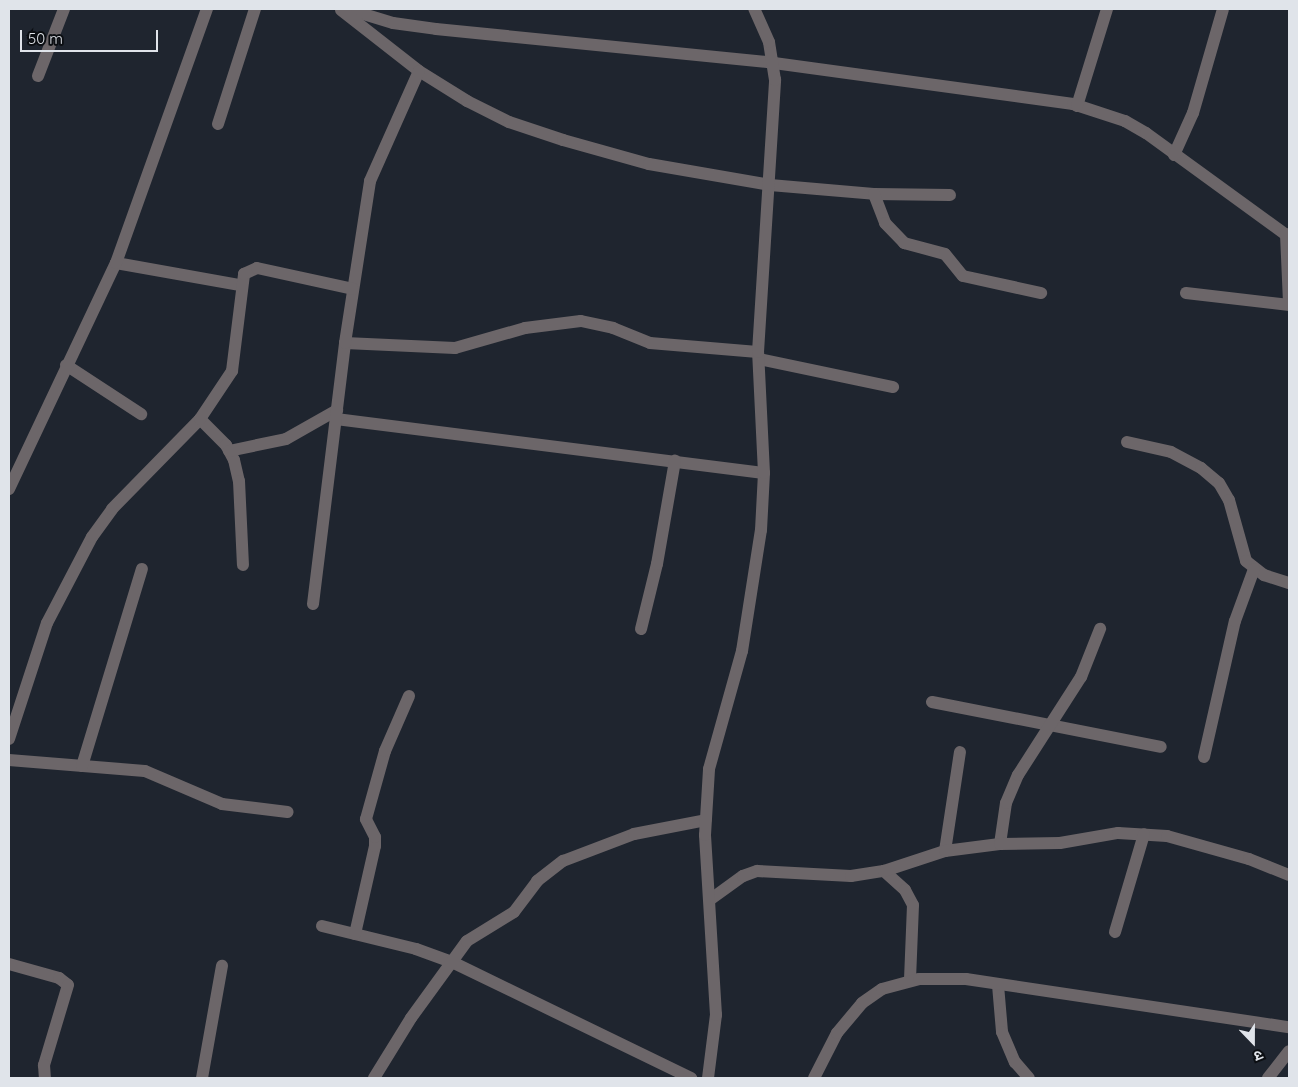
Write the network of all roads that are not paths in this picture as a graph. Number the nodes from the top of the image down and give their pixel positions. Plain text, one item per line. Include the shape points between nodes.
1 (64, 9) edge
2 (206, 9) edge
3 (255, 9) edge
4 (339, 9) edge
5 (347, 9) edge
6 (754, 9) edge
7 (1107, 9) edge
8 (1223, 9) edge
9 (366, 12) edge
10 (774, 63) junction
11 (419, 71) junction
12 (38, 76) dead end
13 (1077, 106) junction
14 (218, 124) dead end
15 (1174, 155) junction
16 (770, 185) junction
17 (874, 194) junction
18 (950, 195) dead end
19 (1288, 236) edge
20 (116, 263) junction
21 (240, 285) junction
22 (353, 289) junction
23 (1041, 293) dead end
24 (1186, 293) dead end
25 (1289, 304) edge
26 (346, 343) junction
27 (758, 356) junction
28 (66, 365) junction
29 (893, 387) dead end
30 (141, 414) dead end
31 (336, 414) junction
32 (200, 419) junction
33 (1127, 442) dead end
34 (229, 451) junction
35 (675, 461) junction
36 (764, 473) junction
37 (9, 489) edge
38 (243, 565) dead end
39 (142, 569) dead end
40 (1254, 569) junction
41 (1289, 583) edge
42 (313, 604) dead end
43 (641, 628) dead end
44 (1100, 629) dead end
45 (409, 696) dead end
46 (932, 702) dead end
47 (1049, 722) junction
48 (9, 739) edge
49 (1161, 747) dead end
50 (960, 752) dead end
51 (1204, 758) dead end
52 (9, 760) edge
53 (82, 766) junction
54 (288, 812) dead end
55 (706, 820) junction
56 (1144, 834) junction
57 (1000, 844) junction
58 (945, 852) junction
59 (884, 871) junction
60 (1289, 875) edge
61 (710, 899) junction
62 (322, 926) dead end
63 (1115, 932) dead end
64 (355, 934) junction
65 (452, 962) junction
66 (9, 964) edge
67 (222, 966) dead end
68 (910, 982) junction
69 (998, 985) junction
70 (1289, 1027) edge
71 (1289, 1052) edge
72 (1026, 1077) edge
73 (45, 1078) edge
74 (202, 1078) edge
75 (374, 1078) edge
76 (691, 1078) edge
77 (708, 1078) edge
78 (814, 1078) edge
79 (1268, 1078) edge

1 - 12 street
2 - 20 street
3 - 14 street
4 - 11 street
5 - 9 street
6 - 10 street
7 - 13 street
8 - 15 street via 1193,113
9 - 10 street via 436,29
10 - 13 street
10 - 16 street
11 - 16 street via 509,122 563,140 649,164
11 - 22 street via 370,181
13 - 15 street via 1125,121
15 - 19 street
16 - 17 street
16 - 27 street
17 - 18 street
17 - 23 street via 885,224 904,243 945,254 963,276
19 - 25 street
20 - 21 street
20 - 28 street
21 - 22 street via 244,274 257,268
21 - 32 street via 232,371
22 - 26 street
24 - 25 street
26 - 27 street via 455,348 524,328 581,321 614,328 650,343
26 - 31 street
27 - 29 street
27 - 36 street
28 - 30 street
28 - 37 street
31 - 34 street via 286,439 258,448
31 - 35 street
31 - 42 street
32 - 34 street
32 - 48 street via 112,509 92,537 47,623
33 - 40 street via 1171,452 1201,468 1219,483 1229,500 1246,561
34 - 38 street via 239,481
35 - 36 street
35 - 43 street via 657,564
36 - 55 street via 755,579 742,651 709,769
39 - 53 street
40 - 41 street
40 - 51 street via 1235,622
44 - 47 street via 1081,677
45 - 64 street via 385,751 366,819 375,837 375,846
46 - 47 street
47 - 49 street
47 - 57 street via 1018,774 1006,803
50 - 58 street
52 - 53 street
53 - 54 street via 144,771 222,804
55 - 61 street
55 - 65 street via 634,834 563,861 537,881 514,912 467,941
56 - 57 street via 1118,833 1060,843
56 - 60 street via 1199,844
56 - 63 street
57 - 58 street
58 - 59 street
59 - 61 street via 852,876 757,871 743,876
59 - 68 street via 905,890 913,905
61 - 77 street via 716,1015
62 - 64 street
64 - 65 street via 416,949
65 - 75 street via 411,1018
65 - 76 street
66 - 73 street via 59,978 68,985 44,1065
67 - 74 street
68 - 69 street via 966,978
68 - 78 street via 882,988 862,1003 837,1033
69 - 70 street
69 - 72 street via 1002,1032 1015,1062
71 - 79 street

